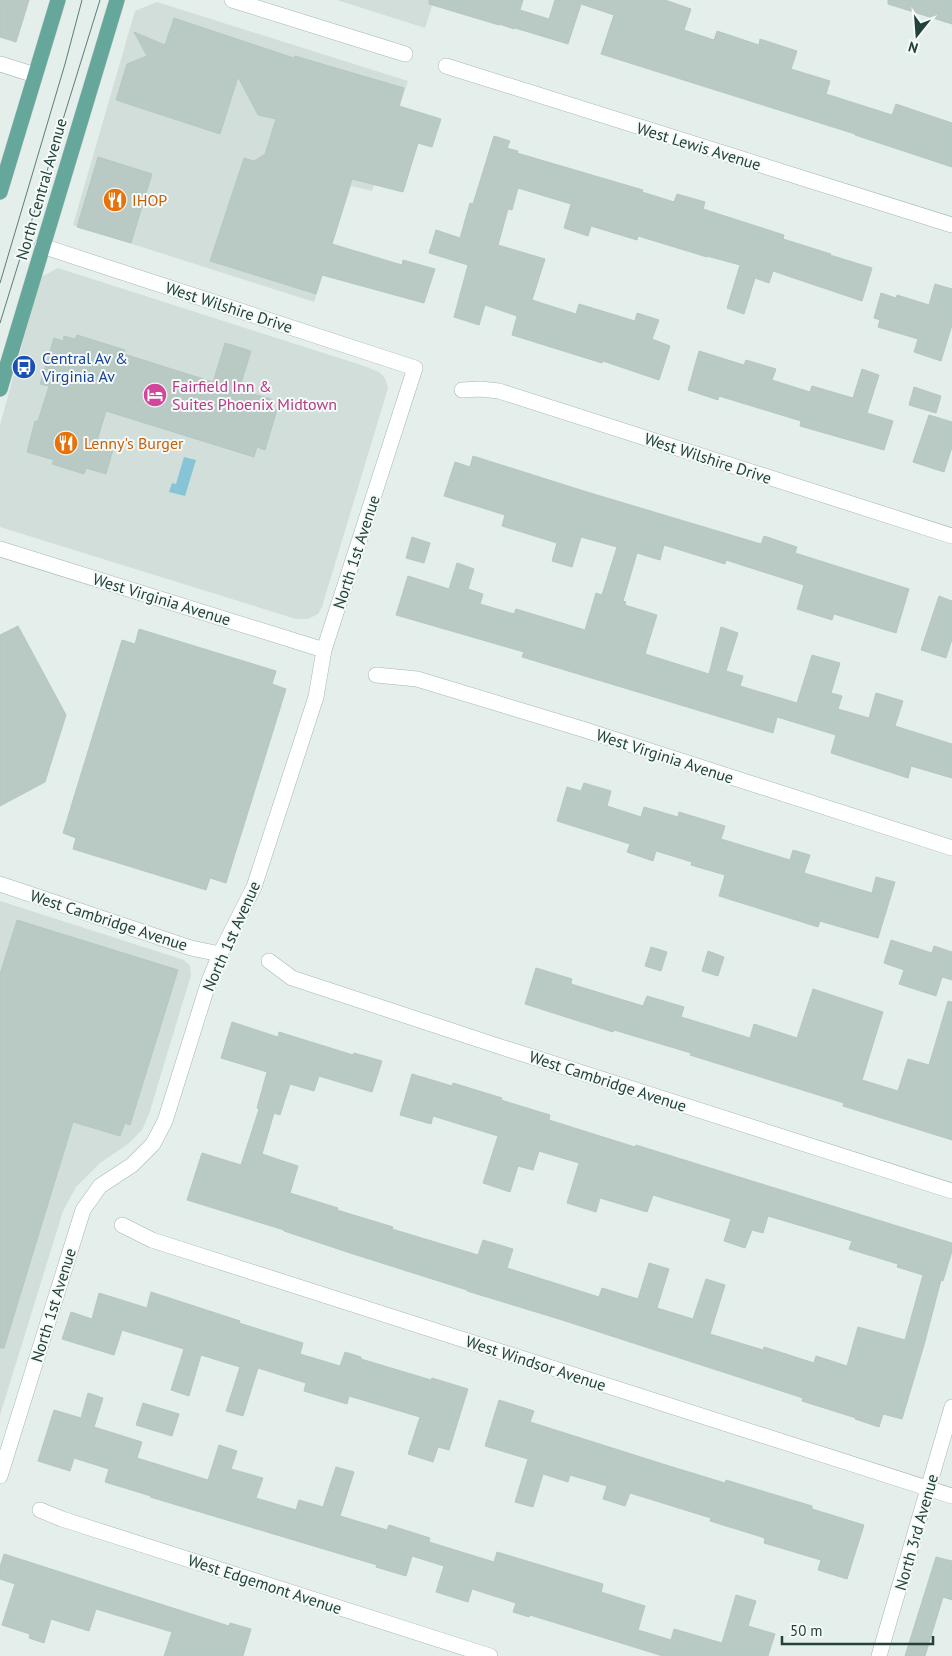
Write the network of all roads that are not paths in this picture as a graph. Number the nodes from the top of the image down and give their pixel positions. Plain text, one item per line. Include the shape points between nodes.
1 (58, 0) edge
2 (116, 0) edge
3 (232, 0) edge
4 (405, 54) dead end
5 (0, 64) edge
6 (446, 66) dead end
7 (35, 75) junction
8 (0, 192) edge
9 (952, 225) edge
10 (42, 246) junction
11 (415, 368) joint
12 (0, 389) edge
13 (462, 390) dead end
14 (952, 536) edge
15 (0, 549) edge
16 (324, 650) junction
17 (376, 675) dead end
18 (952, 848) edge
19 (0, 884) edge
20 (220, 954) junction
21 (268, 961) dead end
22 (952, 1190) edge
23 (122, 1225) dead end
24 (952, 1407) edge
25 (0, 1476) edge
26 (928, 1488) junction
27 (952, 1496) edge
28 (40, 1510) dead end
29 (490, 1656) edge
30 (879, 1656) edge

1 - 7 main road
2 - 10 main road, North Central Avenue
3 - 4 street
5 - 7 street
6 - 9 street, West Lewis Avenue
7 - 8 main road
10 - 11 street, West Wilshire Drive
10 - 12 main road, North Central Avenue
11 - 16 street, North 1st Avenue
13 - 14 street, West Wilshire Drive via 499,391
15 - 16 street, West Virginia Avenue
16 - 20 street, North 1st Avenue via 316,697 254,887
17 - 18 street, West Virginia Avenue via 417,679
19 - 20 street, West Cambridge Avenue via 191,948
20 - 25 street, North 1st Avenue via 165,1121 154,1144 132,1165 100,1186 83,1210
21 - 22 street, West Cambridge Avenue via 292,978
23 - 26 street, West Windsor Avenue via 152,1240
24 - 26 street, North 3rd Avenue
26 - 27 street, West Windsor Avenue
26 - 30 street, North 3rd Avenue
28 - 29 street, West Edgemont Avenue

